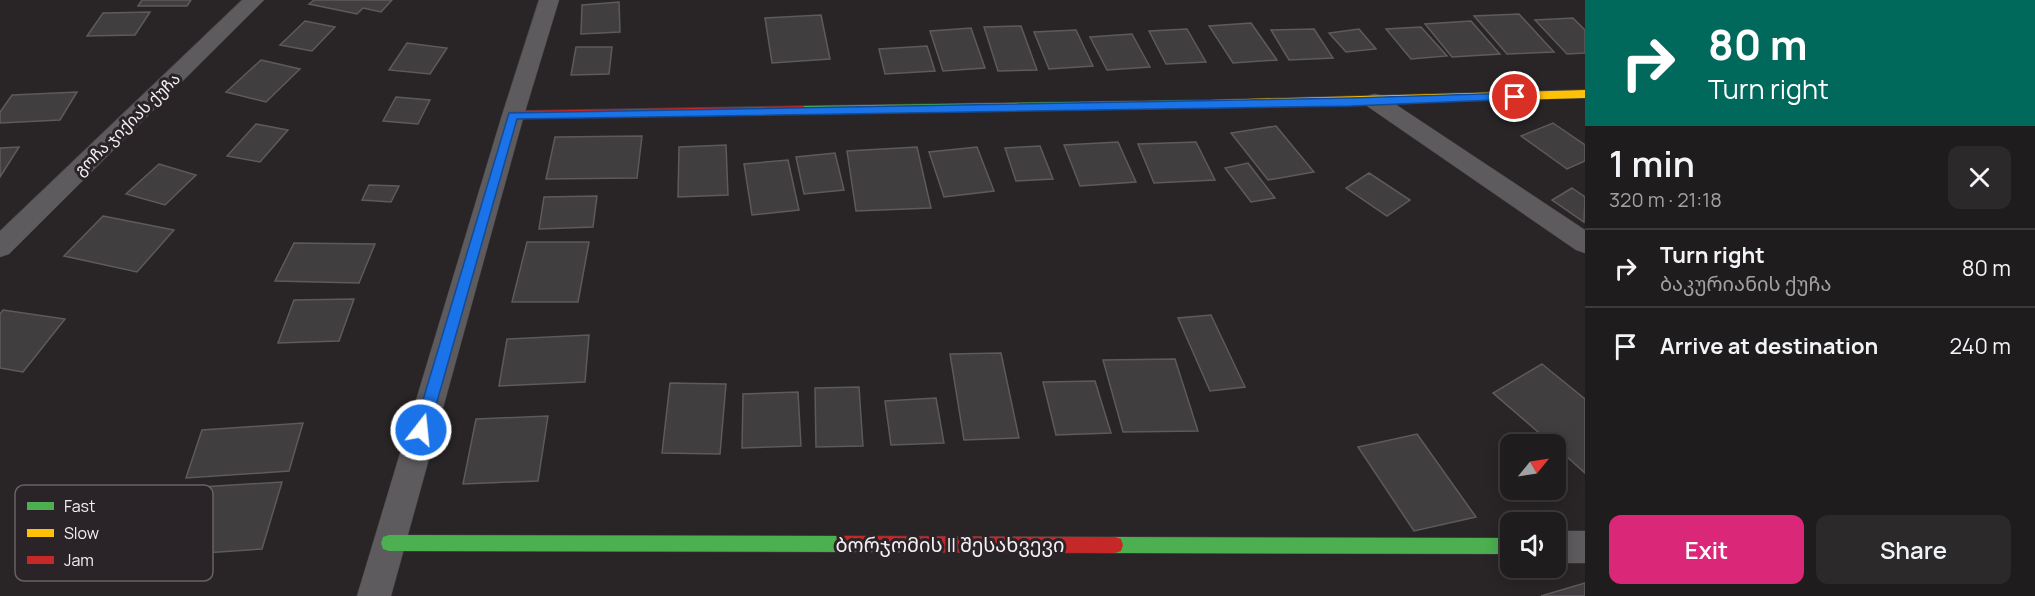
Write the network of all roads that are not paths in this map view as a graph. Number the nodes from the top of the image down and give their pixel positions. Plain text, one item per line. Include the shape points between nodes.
1 (255, 0) edge
2 (549, 0) edge
3 (1585, 94) edge
4 (1375, 101) junction
5 (513, 115) junction
6 (1585, 243) edge
7 (0, 247) edge
8 (389, 543) junction
9 (1500, 546) edge
10 (1566, 547) edge
11 (1585, 547) edge
12 (374, 596) edge

1 - 7 street, გოჩა ჯიქიას ქუჩა
2 - 5 street
3 - 4 street
4 - 5 street
4 - 6 street
5 - 8 street
8 - 9 street, ბორჯომის II შესახვევი
8 - 12 street
10 - 11 street

